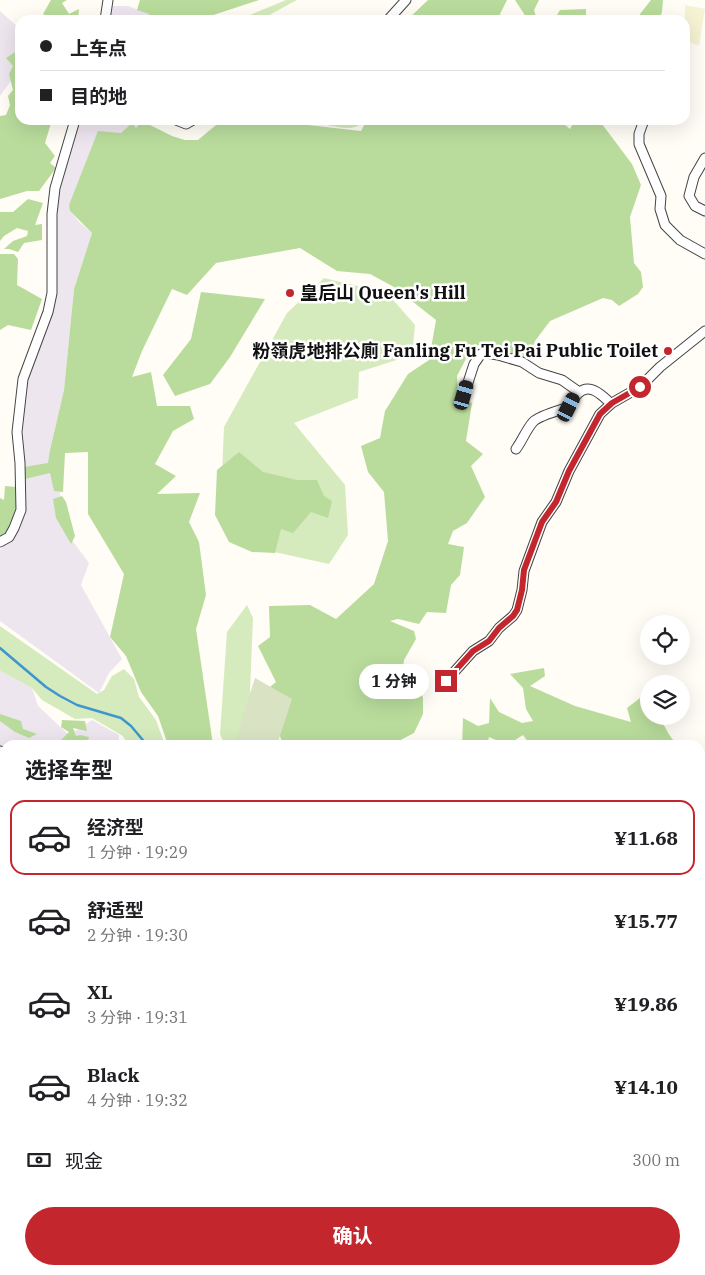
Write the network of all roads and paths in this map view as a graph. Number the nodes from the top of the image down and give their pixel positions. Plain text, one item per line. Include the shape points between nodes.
1 (108, 0) edge
2 (406, 0) edge
3 (106, 15) edge
4 (392, 15) edge
5 (74, 125) edge
6 (642, 125) edge
7 (705, 158) edge
8 (705, 211) edge
9 (705, 254) edge
10 (705, 331) edge
11 (579, 392) junction
12 (464, 395) dead end
13 (611, 404) junction
14 (516, 449) dead end
15 (0, 542) edge
16 (446, 681) dead end

1 - 3 street
2 - 4 street
5 - 15 street via 55,188 52,294 23,379 17,432 21,510 14,528
6 - 9 street via 639,144 661,196 660,209 665,226 680,240
7 - 8 street via 694,177 689,196 695,206
10 - 13 street via 640,387
11 - 12 street via 562,380 539,374 522,362 486,353 481,354 474,364
11 - 13 street via 593,390
11 - 14 street via 569,407 540,416 533,422
13 - 16 street via 600,414 556,502 542,522 524,570 517,610

